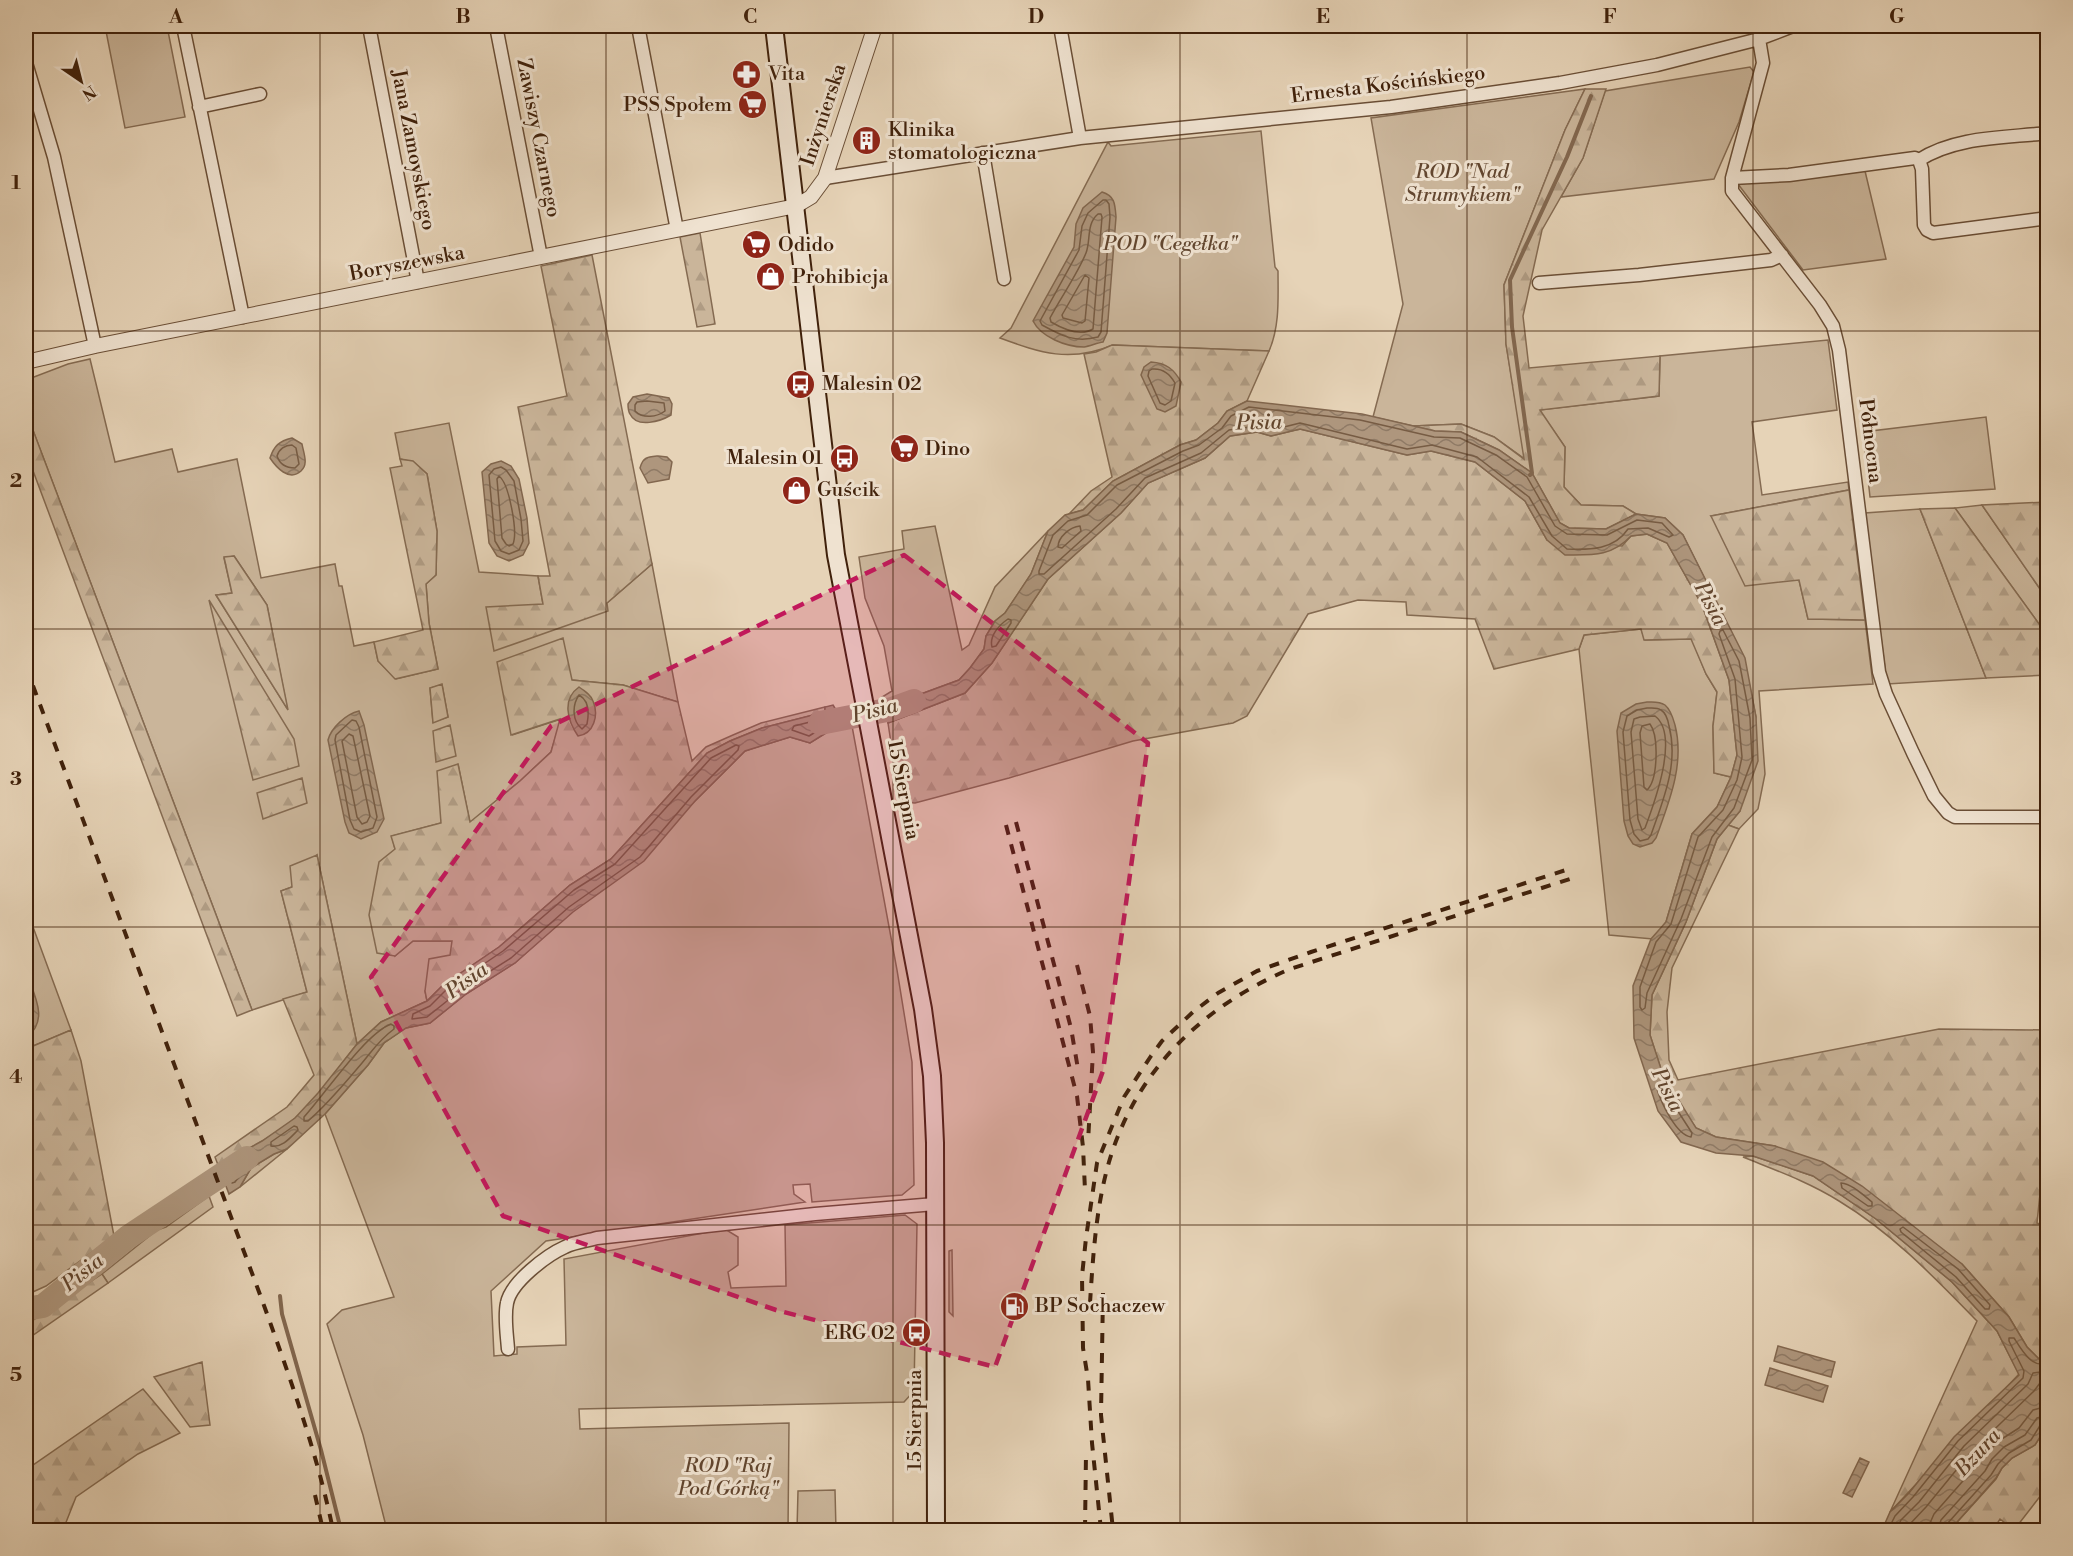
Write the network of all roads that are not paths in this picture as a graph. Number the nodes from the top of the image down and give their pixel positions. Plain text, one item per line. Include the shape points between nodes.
1 (183, 26) edge
2 (369, 26) edge
3 (496, 26) edge
4 (638, 26) edge
5 (774, 26) edge
6 (875, 26) edge
7 (1060, 26) edge
8 (1793, 26) edge
9 (1759, 39) junction
10 (26, 63) edge
11 (260, 94) dead end
12 (199, 107) junction
13 (2048, 133) edge
14 (1080, 138) junction
15 (983, 153) junction
16 (1919, 160) junction
17 (825, 178) junction
18 (1732, 178) junction
19 (796, 206) junction
20 (2048, 218) edge
21 (677, 230) junction
22 (1782, 255) junction
23 (541, 257) junction
24 (1004, 279) dead end
25 (418, 282) junction
26 (1539, 283) dead end
27 (243, 317) junction
28 (95, 346) junction
29 (26, 362) edge
30 (2048, 817) edge
31 (934, 1204) junction
32 (508, 1349) dead end
33 (936, 1530) edge

1 - 12 street
2 - 25 street, Jana Zamoyskiego
3 - 23 street, Zawiszy Czarnego
4 - 21 street
5 - 19 main road, 15 Sierpnia
6 - 17 street, Inżynierska
7 - 14 street
8 - 9 street, Ernesta Kościńskiego
9 - 14 street, Ernesta Kościńskiego via 1658,65 1560,83 1390,107
9 - 18 street via 1763,63
10 - 28 street via 54,157
11 - 12 street
12 - 27 street
13 - 16 street via 1951,144
14 - 15 street, Ernesta Kościńskiego
15 - 17 street, Ernesta Kościńskiego
15 - 24 street
16 - 18 street
16 - 20 street via 1927,230 1941,232
17 - 19 street, Inżynierska via 811,197
18 - 22 street, Północna via 1732,191
19 - 21 street, Boryszewska
19 - 31 main road, 15 Sierpnia via 835,544 923,1009 932,1077
21 - 23 street, Boryszewska
22 - 26 street via 1771,260 1639,276
22 - 30 street, Północna via 1820,305 1836,338 1879,672 1913,753 1937,801 1955,817
23 - 25 street, Boryszewska
25 - 27 street, Boryszewska
27 - 28 street, Boryszewska
28 - 29 street, Boryszewska
31 - 32 street via 597,1238 566,1246 517,1283 510,1294
31 - 33 main road, 15 Sierpnia

